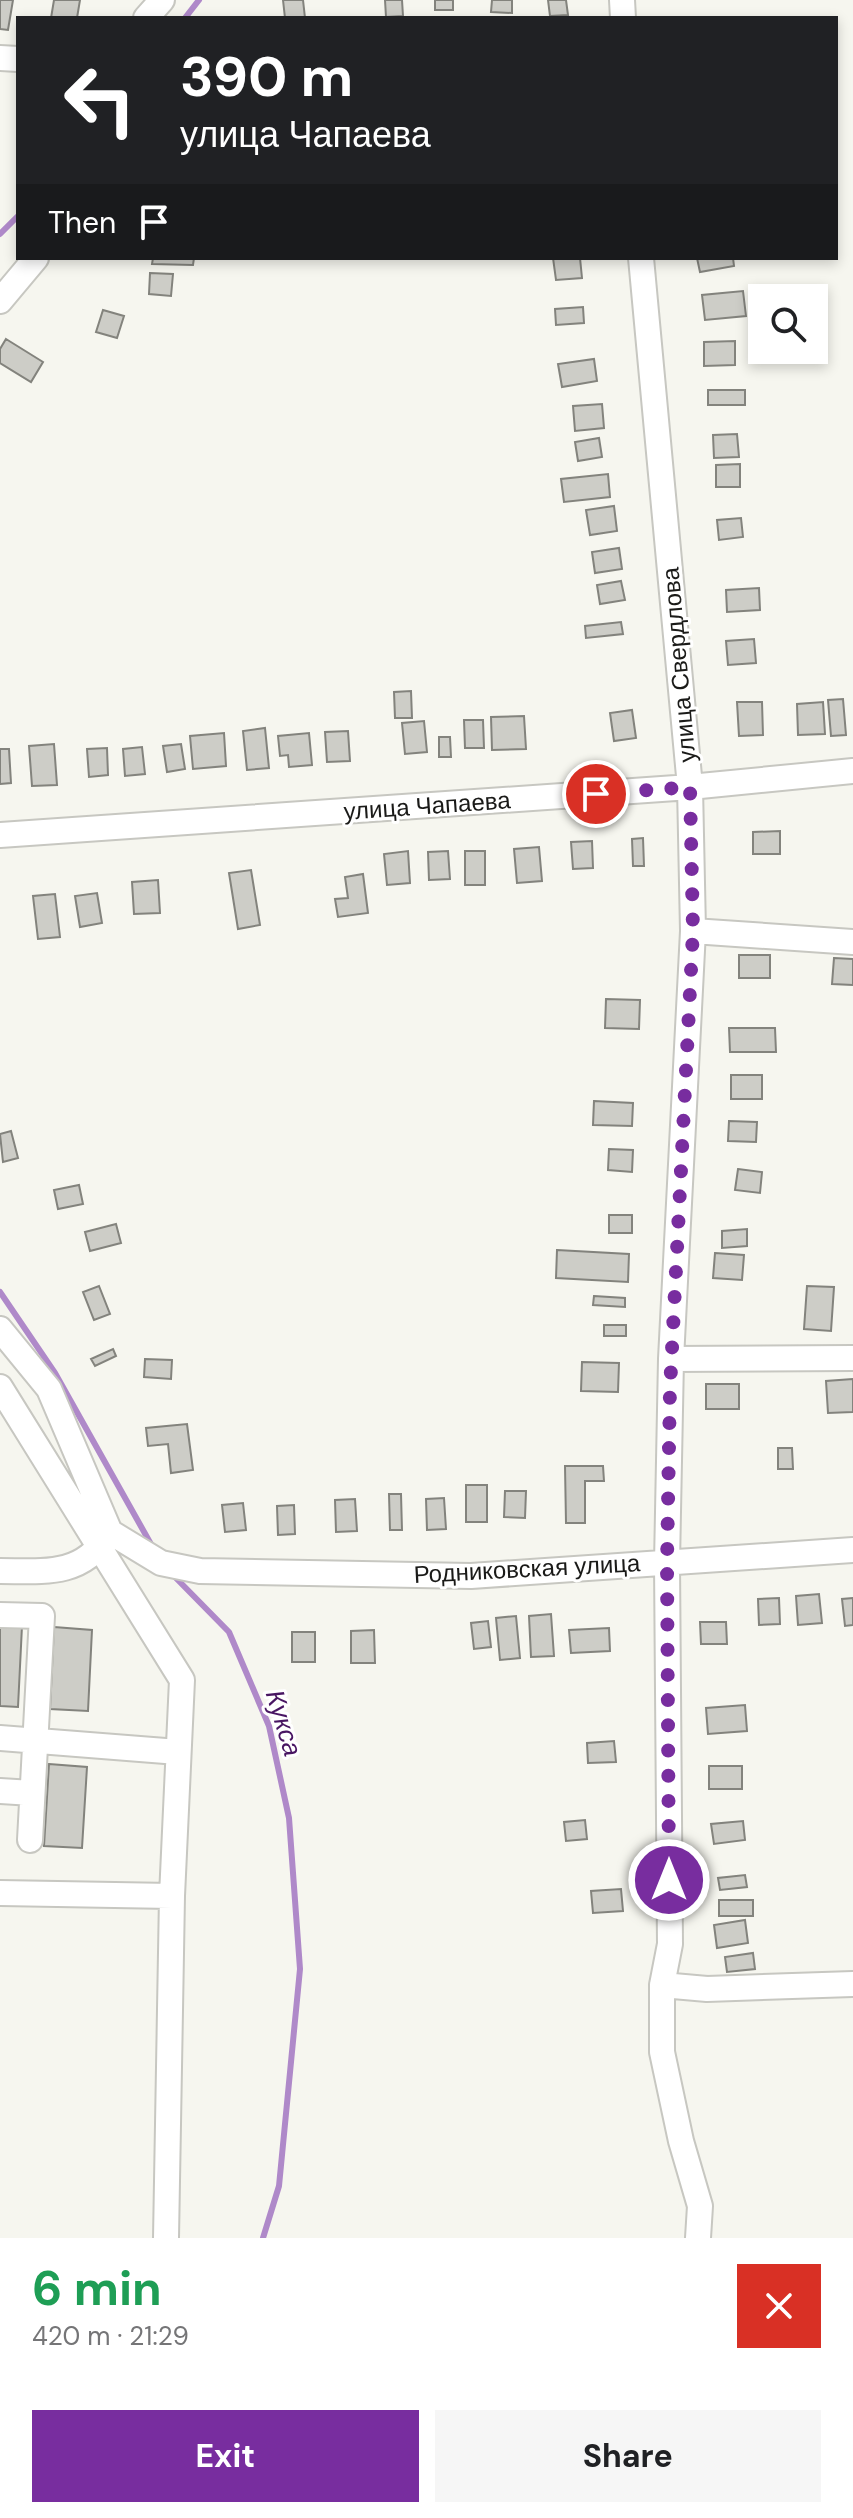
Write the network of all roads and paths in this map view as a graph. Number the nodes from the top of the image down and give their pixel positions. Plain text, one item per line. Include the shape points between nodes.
1 (162, 0) edge
2 (148, 16) edge
3 (34, 260) edge
4 (641, 260) edge
5 (0, 301) edge
6 (853, 771) edge
7 (690, 787) junction
8 (0, 835) edge
9 (693, 931) junction
10 (853, 942) edge
11 (0, 1329) edge
12 (853, 1358) edge
13 (671, 1359) junction
14 (0, 1387) edge
15 (104, 1540) junction
16 (853, 1550) edge
17 (667, 1563) junction
18 (0, 1571) edge
19 (0, 1615) edge
20 (0, 1738) edge
21 (35, 1740) junction
22 (178, 1752) junction
23 (0, 1791) edge
24 (32, 1793) junction
25 (30, 1840) dead end
26 (0, 1893) edge
27 (172, 1896) junction
28 (853, 1984) edge
29 (662, 1985) junction
30 (166, 2238) edge
31 (698, 2238) edge

1 - 2 street
3 - 5 street
4 - 7 street, улица Свердлова
6 - 7 street, улица Чапаева
7 - 8 street, улица Чапаева
7 - 9 street, улица Свердлова
9 - 10 street
9 - 13 street, улица Свердлова
11 - 15 street via 49,1389
12 - 13 street
13 - 17 street, улица Свердлова
14 - 15 street
15 - 17 street, Родниковская улица via 161,1563 200,1571 471,1576
15 - 18 street via 61,1571
15 - 22 street via 182,1680
16 - 17 street, Родниковская улица
17 - 29 street, улица Свердлова via 670,1944
19 - 21 street via 42,1616
20 - 21 street
21 - 22 street
21 - 24 street
22 - 27 street
23 - 24 street
24 - 25 street
26 - 27 street
27 - 30 street
28 - 29 street via 707,1989
29 - 31 street, улица Свердлова via 662,2052 700,2206

